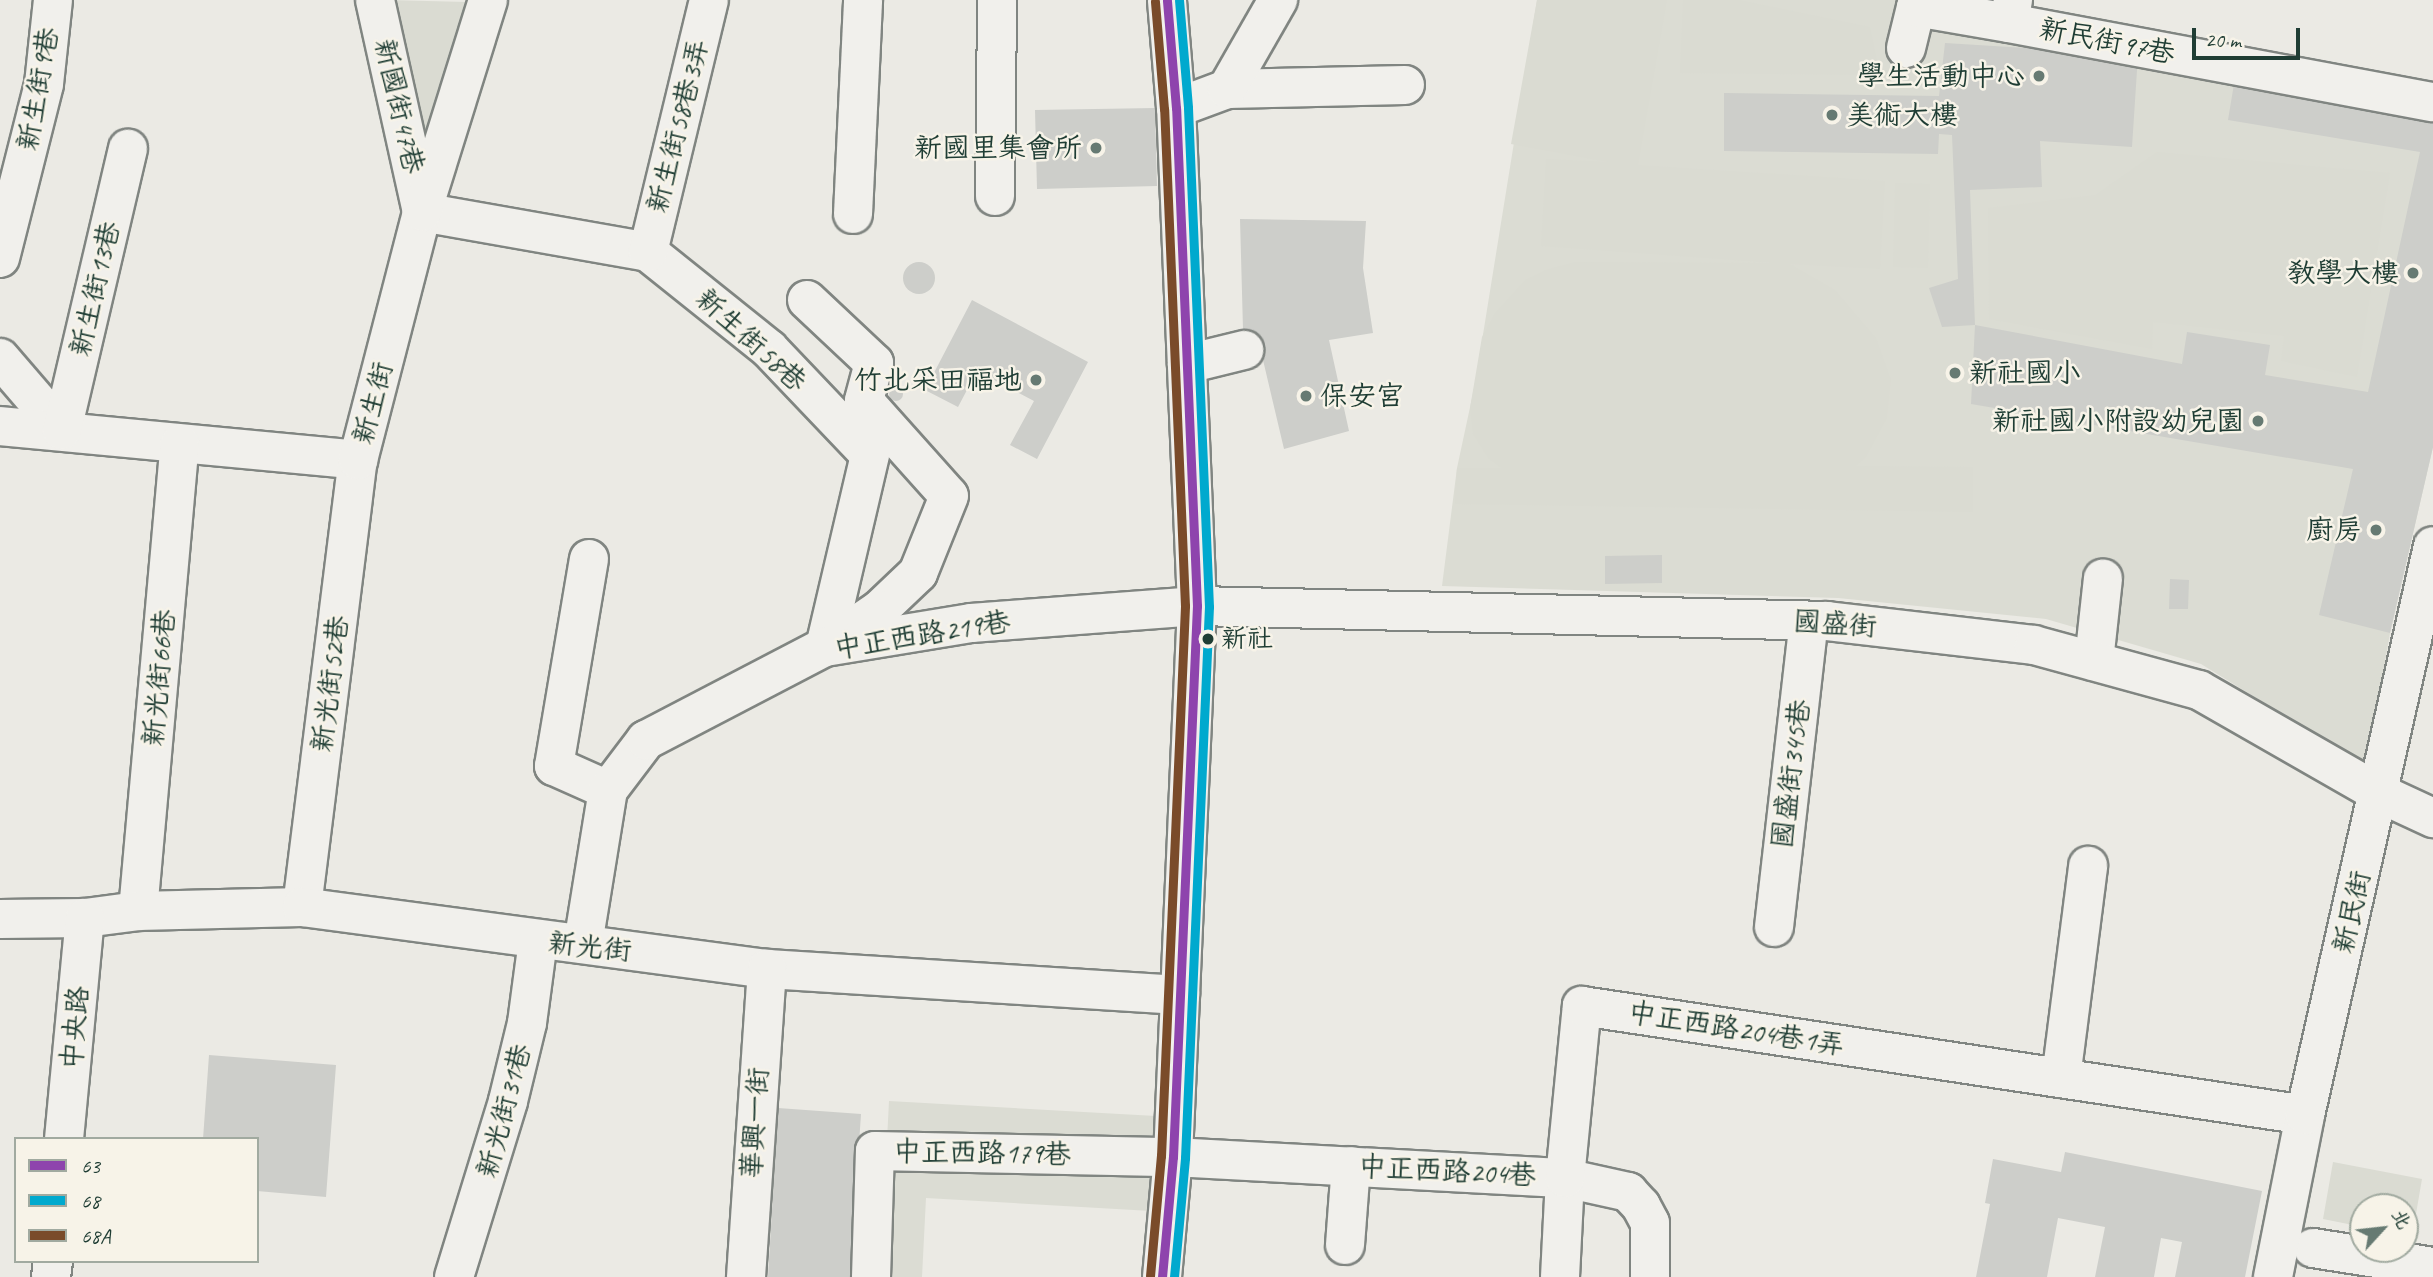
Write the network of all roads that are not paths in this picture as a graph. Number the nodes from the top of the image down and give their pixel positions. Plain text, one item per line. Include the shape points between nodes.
1 (53, 0) edge
2 (375, 0) edge
3 (488, 0) edge
4 (709, 0) edge
5 (863, 0) edge
6 (997, 0) edge
7 (1167, 0) edge
8 (1278, 0) edge
9 (2011, 11) edge
10 (1906, 48) dead end
11 (1405, 85) dead end
12 (1227, 89) junction
13 (2433, 102) edge
14 (1176, 108) junction
15 (128, 149) dead end
16 (995, 196) dead end
17 (422, 212) junction
18 (853, 214) dead end
19 (648, 252) junction
20 (0, 258) edge
21 (807, 300) dead end
22 (1244, 350) dead end
23 (0, 358) edge
24 (1187, 364) junction
25 (0, 426) edge
26 (62, 430) junction
27 (180, 444) junction
28 (358, 460) junction
29 (589, 559) dead end
30 (2421, 567) edge
31 (2103, 578) dead end
32 (1198, 606) junction
33 (1809, 621) junction
34 (825, 648) junction
35 (2094, 661) junction
36 (608, 790) junction
37 (2379, 793) junction
38 (2433, 818) edge
39 (2088, 866) dead end
40 (302, 907) junction
41 (138, 911) junction
42 (85, 918) junction
43 (0, 919) edge
44 (1773, 927) dead end
45 (538, 941) junction
46 (583, 944) junction
47 (767, 969) junction
48 (1180, 995) junction
49 (2061, 1078) junction
50 (2305, 1115) junction
51 (64, 1137) edge
52 (1173, 1157) junction
53 (1351, 1166) junction
54 (1565, 1178) junction
55 (1345, 1245) dead end
56 (2313, 1248) dead end
57 (2433, 1267) edge
58 (454, 1277) edge
59 (746, 1277) edge
60 (871, 1277) edge
61 (1162, 1277) edge
62 (1560, 1277) edge
63 (1650, 1277) edge
64 (2273, 1277) edge

1 - 20 street, 新生街9巷 via 44,84
2 - 17 street, 新國街47巷
3 - 17 street, 新生街
4 - 19 street, 新生街58巷3弄
5 - 18 street
6 - 16 street
7 - 14 street
8 - 12 street
9 - 10 street, 新民街97巷 via 1916,8
9 - 13 street, 新民街97巷
11 - 12 street
12 - 14 street
14 - 24 street
15 - 26 street, 新生街13巷
17 - 19 street, 新生街58巷
17 - 28 street, 新生街
19 - 34 street, 新生街58巷 via 769,349 870,455
21 - 34 street via 874,363 864,401 949,496 918,573 879,610
22 - 24 street
23 - 26 street
24 - 32 street
25 - 26 street, 新生街
26 - 27 street, 新生街
27 - 28 street, 新生街
27 - 41 street, 新光街66巷
28 - 40 street, 新光街52巷
29 - 36 street via 554,766
30 - 37 street, 新民街
31 - 35 street
32 - 33 street, 國盛街
32 - 34 street, 中正西路219巷 via 971,623
32 - 48 street
33 - 35 street, 國盛街 via 2034,645
33 - 44 street, 國盛街345巷
34 - 36 street, 中正西路219巷 via 646,740
35 - 37 street, 國盛街 via 2199,690
36 - 46 street
37 - 38 street, 國盛街
37 - 50 street, 新民街
39 - 49 street
40 - 41 street, 新光街
40 - 45 street, 新光街
41 - 42 street, 新光街
42 - 43 street, 新光街
42 - 51 street, 中央路
45 - 46 street, 新光街
45 - 58 street, 新光街31巷 via 527,1023 511,1088
46 - 47 street, 新光街
47 - 48 street, 新光街
47 - 59 street, 華興一街
48 - 52 street
49 - 50 street, 中正西路204巷1弄
49 - 54 street, 中正西路204巷1弄 via 1582,1006
50 - 64 street, 新民街
52 - 53 street, 中正西路204巷
52 - 60 street, 中正西路179巷 via 875,1151
52 - 61 street
53 - 54 street, 中正西路204巷
53 - 55 street
54 - 62 street
54 - 63 street, 中正西路204巷 via 1628,1192 1641,1206 1650,1223
56 - 57 street

